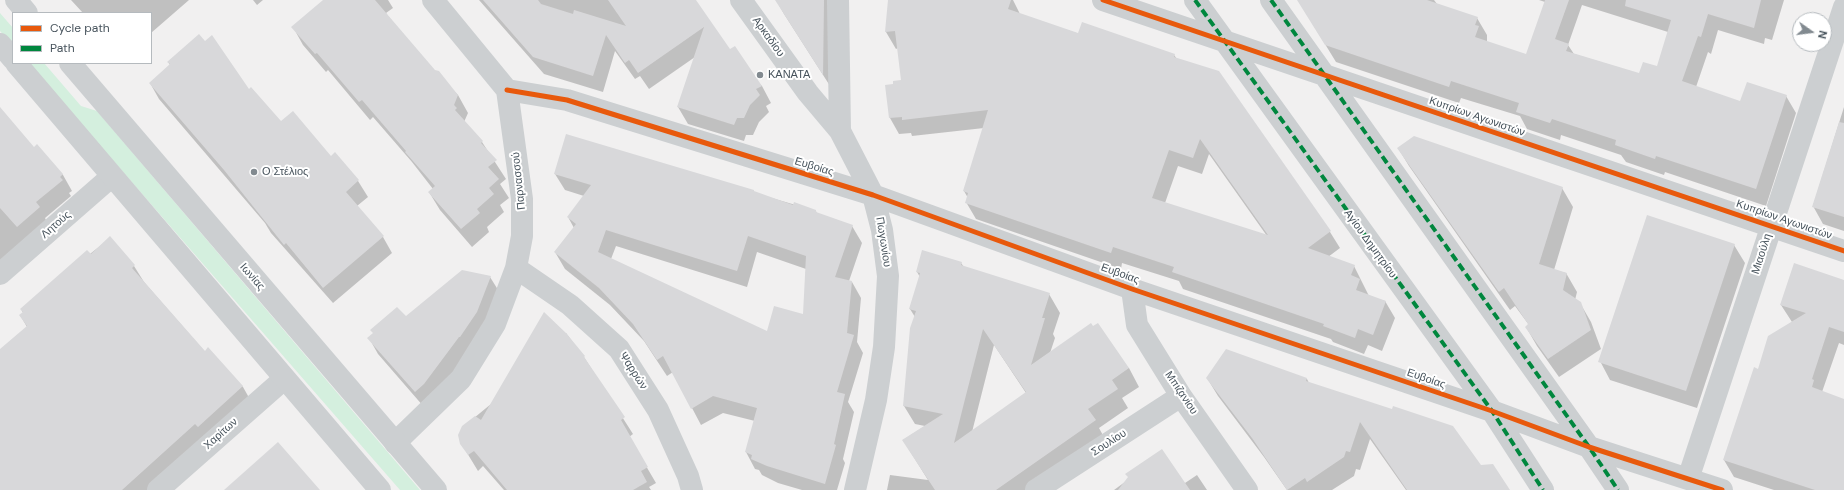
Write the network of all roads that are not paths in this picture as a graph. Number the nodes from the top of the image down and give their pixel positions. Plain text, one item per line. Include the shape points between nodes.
1 (16, 0) edge
2 (433, 0) edge
3 (741, 0) edge
4 (838, 0) edge
5 (1103, 0) edge
6 (1195, 0) edge
7 (1271, 0) edge
8 (1844, 7) edge
9 (26, 12) edge
10 (1224, 42) junction
11 (0, 44) edge
12 (12, 59) edge
13 (17, 64) edge
14 (71, 64) edge
15 (1326, 77) junction
16 (507, 90) junction
17 (840, 130) junction
18 (111, 177) junction
19 (873, 195) junction
20 (1771, 226) junction
21 (1844, 251) edge
22 (516, 268) junction
23 (0, 274) edge
24 (1132, 290) junction
25 (284, 379) junction
26 (1182, 396) junction
27 (1492, 412) junction
28 (395, 443) junction
29 (1589, 447) junction
30 (1688, 479) junction
31 (158, 490) edge
32 (380, 490) edge
33 (436, 490) edge
34 (692, 490) edge
35 (855, 490) edge
36 (1036, 490) edge
37 (1247, 490) edge
38 (1543, 490) edge
39 (1618, 490) edge
40 (1722, 490) edge

1 - 9 street
2 - 16 street
3 - 17 street, Αρκαδίου via 808,93
4 - 17 street, Πωγωνίου
5 - 10 street, Κυπρίων Αγωνιστών
6 - 10 street, Αγίου Δημητρίου
7 - 15 street
8 - 20 street, Μιαούλη
10 - 15 street, Κυπρίων Αγωνιστών
10 - 27 street, Αγίου Δημητρίου
11 - 12 street
13 - 18 street
14 - 28 street, Ιωνίας
15 - 20 street, Κυπρίων Αγωνιστών
15 - 29 street
16 - 19 street, Ευβοίας via 567,100
16 - 22 street, Παρνασσού via 522,199 522,236
17 - 19 street, Πωγωνίου
18 - 23 street, Λητούς
18 - 25 street
19 - 24 street, Ευβοίας
19 - 35 street, Πωγωνίου via 882,230 888,276 884,347 876,400
20 - 21 street, Κυπρίων Αγωνιστών
20 - 30 street, Μιαούλη
22 - 28 street, Παρνασσού via 495,324 461,379
22 - 34 street, Ψαρρών via 570,305 619,349 658,410
24 - 26 street, Μπιζανίου via 1137,326
24 - 27 street, Ευβοίας
25 - 31 street, Χαρίτων
25 - 32 street
26 - 36 street, Σουλίου
26 - 37 street, Μπιζανίου
27 - 29 street, Ευβοίας
27 - 38 street, Αγίου Δημητρίου
28 - 33 street, Ιωνίας
29 - 30 street, Ευβοίας
29 - 39 street
30 - 40 street, Ευβοίας

